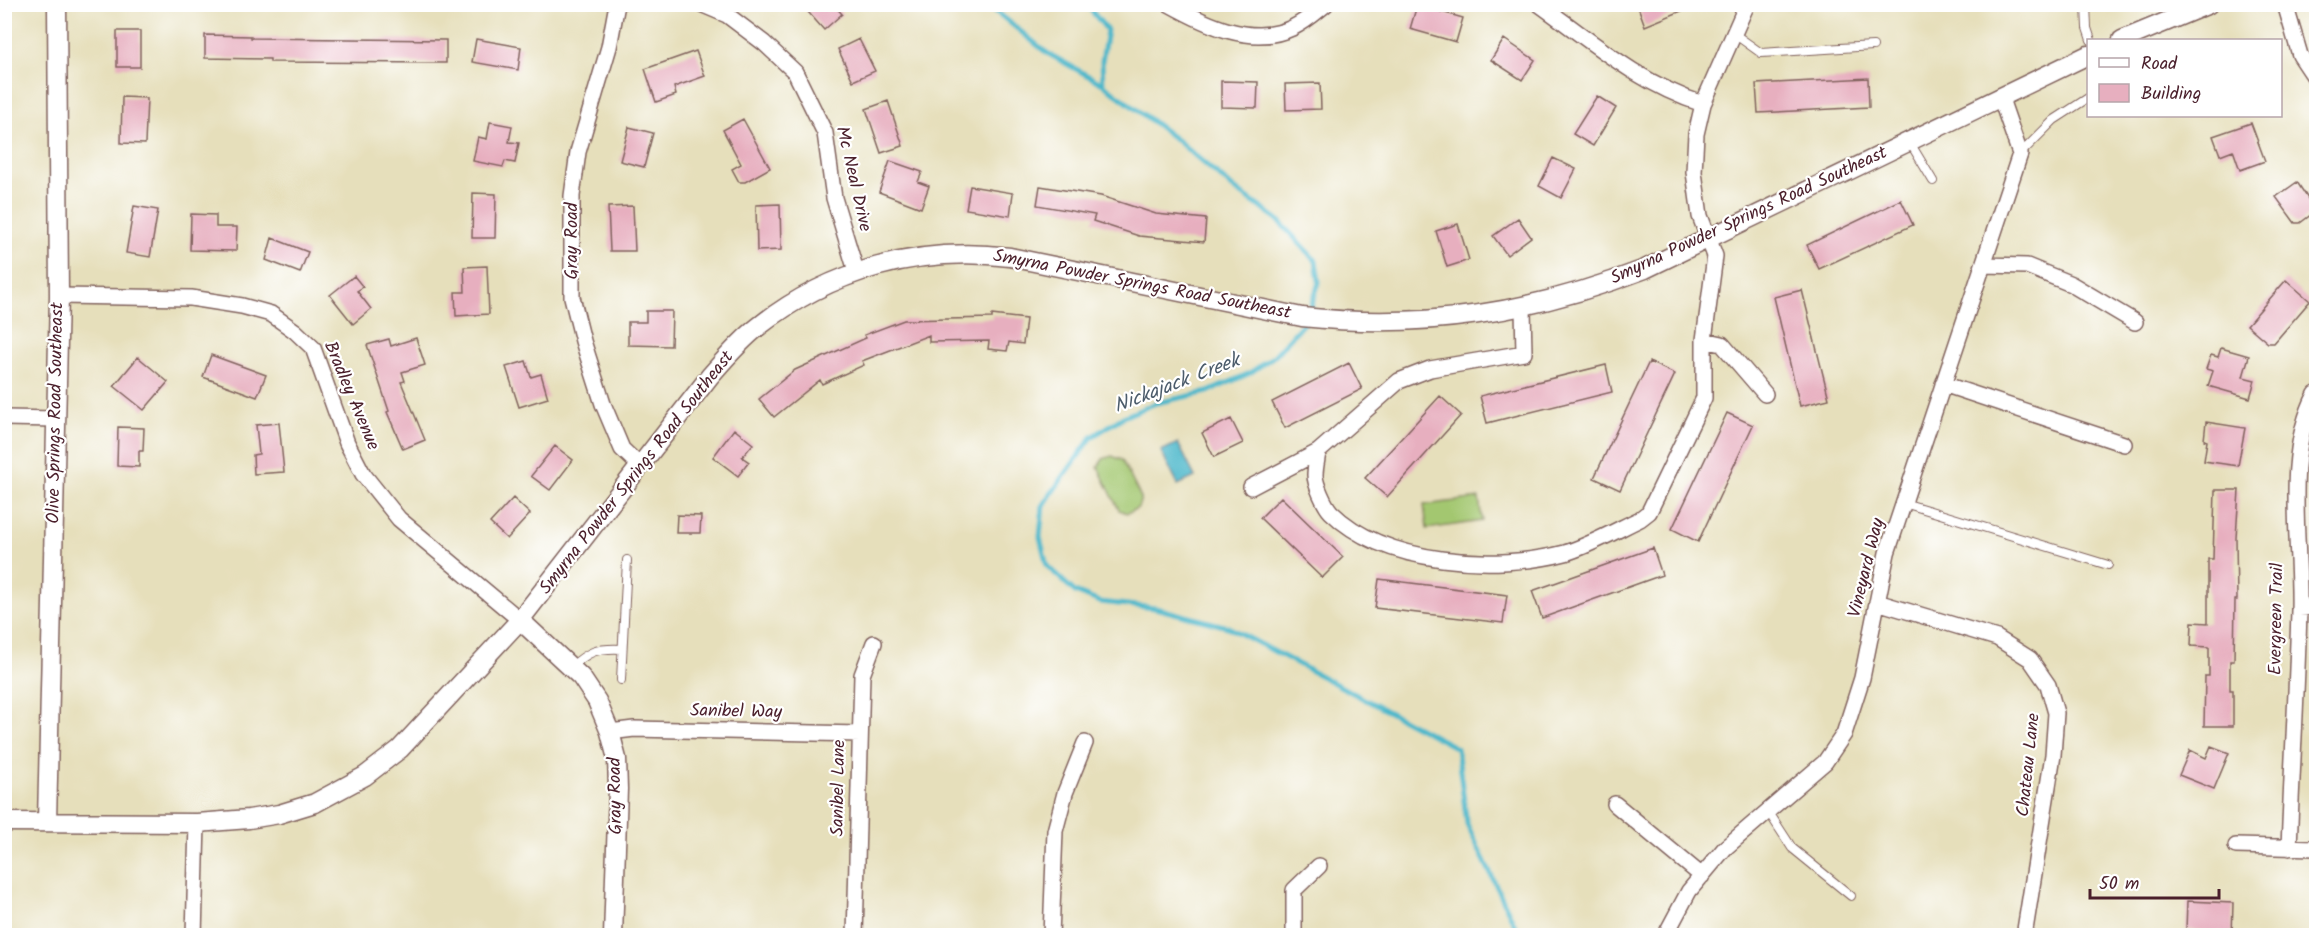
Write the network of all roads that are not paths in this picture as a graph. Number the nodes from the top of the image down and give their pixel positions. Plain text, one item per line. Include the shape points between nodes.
1 (57, 4) edge
2 (617, 4) edge
3 (701, 4) edge
4 (1169, 4) edge
5 (1326, 4) edge
6 (1539, 4) edge
7 (1747, 4) edge
8 (2086, 4) edge
9 (2209, 4) edge
10 (2285, 4) edge
11 (1733, 33) junction
12 (2091, 39) edge
13 (2124, 39) edge
14 (1873, 46) dead end
15 (2087, 55) edge
16 (2316, 79) edge
17 (2000, 96) junction
18 (2087, 99) edge
19 (1703, 104) junction
20 (1909, 141) junction
21 (2019, 154) junction
22 (1933, 181) dead end
23 (1709, 238) junction
24 (1984, 265) junction
25 (856, 272) junction
26 (58, 296) junction
27 (1523, 308) junction
28 (2135, 322) dead end
29 (1704, 340) junction
30 (1943, 384) junction
31 (1765, 394) dead end
32 (2316, 394) edge
33 (4, 418) edge
34 (56, 419) junction
35 (2124, 444) dead end
36 (1318, 452) junction
37 (641, 467) junction
38 (1251, 487) dead end
39 (1904, 503) junction
40 (627, 560) dead end
41 (2108, 565) dead end
42 (1877, 602) junction
43 (2316, 607) edge
44 (2299, 608) junction
45 (520, 620) junction
46 (874, 643) dead end
47 (621, 649) junction
48 (571, 667) junction
49 (621, 680) dead end
50 (610, 732) junction
51 (860, 734) junction
52 (1085, 743) dead end
53 (1615, 804) dead end
54 (1768, 811) junction
55 (4, 822) edge
56 (47, 822) junction
57 (197, 823) junction
58 (2236, 846) dead end
59 (2289, 848) junction
60 (2316, 848) edge
61 (1318, 866) dead end
62 (1702, 876) junction
63 (1851, 896) dead end
64 (194, 936) edge
65 (613, 936) edge
66 (855, 936) edge
67 (1051, 936) edge
68 (1294, 936) edge
69 (1665, 936) edge
70 (2024, 936) edge

1 - 26 street, Olive Springs Road Southeast
2 - 37 street, Gray Road via 609,47 578,152 572,196 572,297 603,404 622,449
3 - 25 street, Mc Neal Drive via 727,15 795,72 825,133 834,198
4 - 5 street via 1224,30 1242,34 1290,29
6 - 19 street via 1635,74 1665,91
7 - 11 street
8 - 12 lane
9 - 13 street
10 - 16 street via 2300,55
11 - 14 lane via 1761,53
11 - 19 street
15 - 17 street, Smyrna Powder Springs Road Southeast
17 - 20 street, Smyrna Powder Springs Road Southeast
17 - 21 street
18 - 21 lane via 2054,120
19 - 23 street via 1694,172 1700,216
20 - 22 lane
20 - 23 street, Smyrna Powder Springs Road Southeast
21 - 24 street, Vineyard Way
23 - 27 street, Smyrna Powder Springs Road Southeast via 1610,283
23 - 29 street via 1715,256
24 - 28 street via 2027,266 2071,284
24 - 30 street, Vineyard Way
25 - 27 street, Smyrna Powder Springs Road Southeast via 926,256 982,254 1302,317 1342,321 1404,321
25 - 37 street, Smyrna Powder Springs Road Southeast via 814,291 757,328 710,376
26 - 34 street, Olive Springs Road Southeast
26 - 45 street, Bradley Avenue via 191,298 271,314 313,348 347,443 363,474 399,519
27 - 36 street via 1524,353 1430,369 1400,381
29 - 31 street via 1722,344
29 - 36 street via 1704,398 1649,512 1566,553 1520,561 1463,562 1411,555 1376,541 1329,511 1315,477
30 - 35 street
30 - 39 street, Vineyard Way
32 - 44 street, Evergreen Trail via 2298,448
33 - 34 street
34 - 56 street, Olive Springs Road Southeast
36 - 38 street
37 - 45 street, Smyrna Powder Springs Road Southeast
39 - 41 lane
39 - 42 street, Vineyard Way via 1887,553
40 - 47 lane
42 - 54 street, Vineyard Way via 1862,678 1844,734 1825,762
42 - 70 street, Chateau Lane via 1997,638 2030,659 2048,685 2056,713 2053,755
43 - 44 street
44 - 59 street, Evergreen Trail
45 - 48 street, Gray Road
45 - 57 street, Smyrna Powder Springs Road Southeast via 400,749 365,776 315,803 279,814
46 - 51 street, Sanibel Lane via 862,675
47 - 48 lane via 592,651
47 - 49 lane
48 - 50 street, Gray Road via 597,701
50 - 51 street, Sanibel Way via 634,729
50 - 65 street, Gray Road via 617,759 618,789
51 - 66 street, Sanibel Lane
52 - 67 street via 1055,831
53 - 62 street
54 - 62 street, Vineyard Way via 1725,848
54 - 63 lane via 1792,848
55 - 56 street, Smyrna Powder Springs Road Southeast
56 - 57 street, Smyrna Powder Springs Road Southeast
57 - 64 street
58 - 59 street
59 - 60 street
61 - 68 street via 1294,891
62 - 69 street, Vineyard Way via 1689,891

